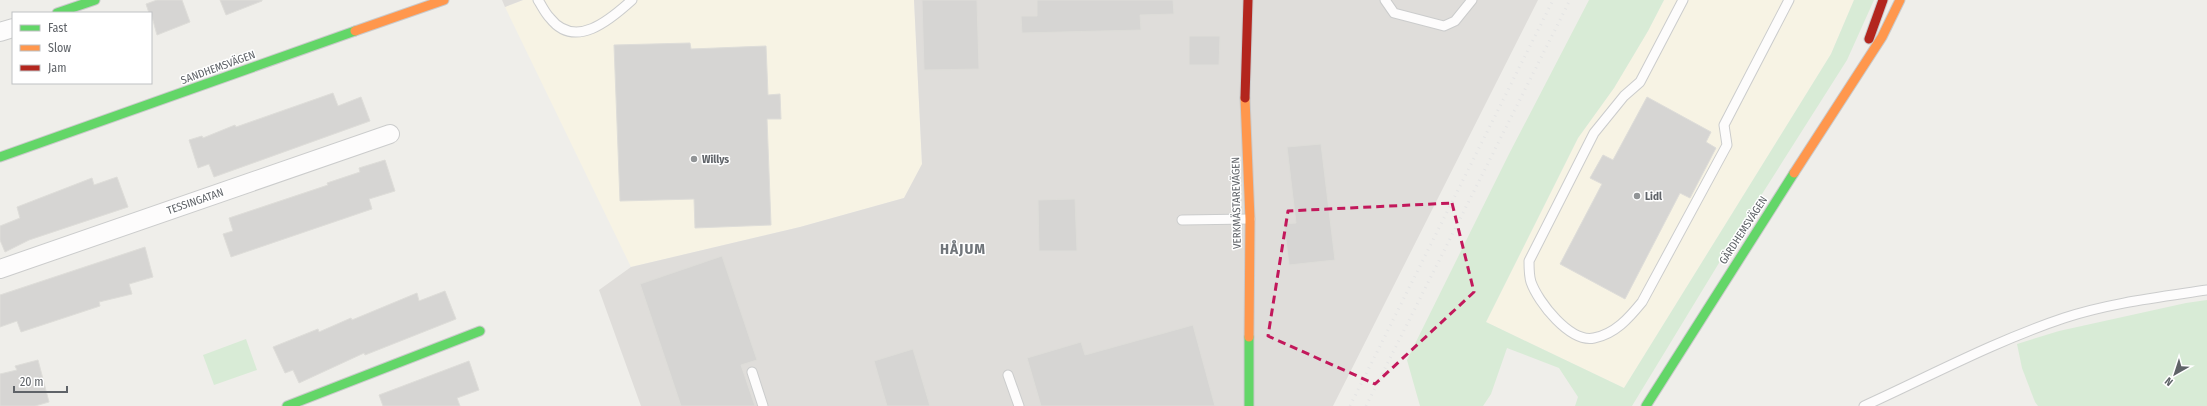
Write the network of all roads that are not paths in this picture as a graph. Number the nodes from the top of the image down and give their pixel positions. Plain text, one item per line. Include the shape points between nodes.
1 (96, 0) edge
2 (444, 0) edge
3 (538, 0) edge
4 (632, 0) edge
5 (1248, 0) edge
6 (1384, 0) edge
7 (1472, 0) edge
8 (1683, 0) edge
9 (1789, 0) edge
10 (1883, 0) edge
11 (1900, 0) edge
12 (60, 12) edge
13 (12, 28) edge
14 (0, 32) edge
15 (1861, 67) junction
16 (390, 134) dead end
17 (0, 157) edge
18 (1250, 219) junction
19 (1182, 220) dead end
20 (0, 269) edge
21 (2207, 290) edge
22 (480, 331) dead end
23 (752, 372) dead end
24 (1008, 375) dead end
25 (287, 406) edge
26 (763, 406) edge
27 (1019, 406) edge
28 (1249, 406) edge
29 (1646, 406) edge
30 (1864, 406) edge

1 - 12 street
2 - 17 street, SANDHEMSVÄGEN
3 - 4 lane via 550,20 569,32 593,30
5 - 18 street, VERKMÄSTAREVÄGEN via 1244,79
6 - 7 lane via 1394,13 1444,26 1455,21
8 - 9 lane via 1640,82 1624,96 1594,133 1529,261 1531,282 1544,306 1558,323 1575,334 1593,338 1607,333 1626,321 1642,302 1727,146 1724,125
10 - 15 street, GÄRDHEMSVÄGEN
11 - 15 street, GÄRDHEMSVÄGEN via 1882,37
13 - 14 street
15 - 29 street, GÄRDHEMSVÄGEN
16 - 20 street, TESSINGATAN
18 - 19 lane
18 - 28 street, VERKMÄSTAREVÄGEN
21 - 30 lane via 2130,303 2065,318 2011,338
22 - 25 street
23 - 26 lane
24 - 27 lane

